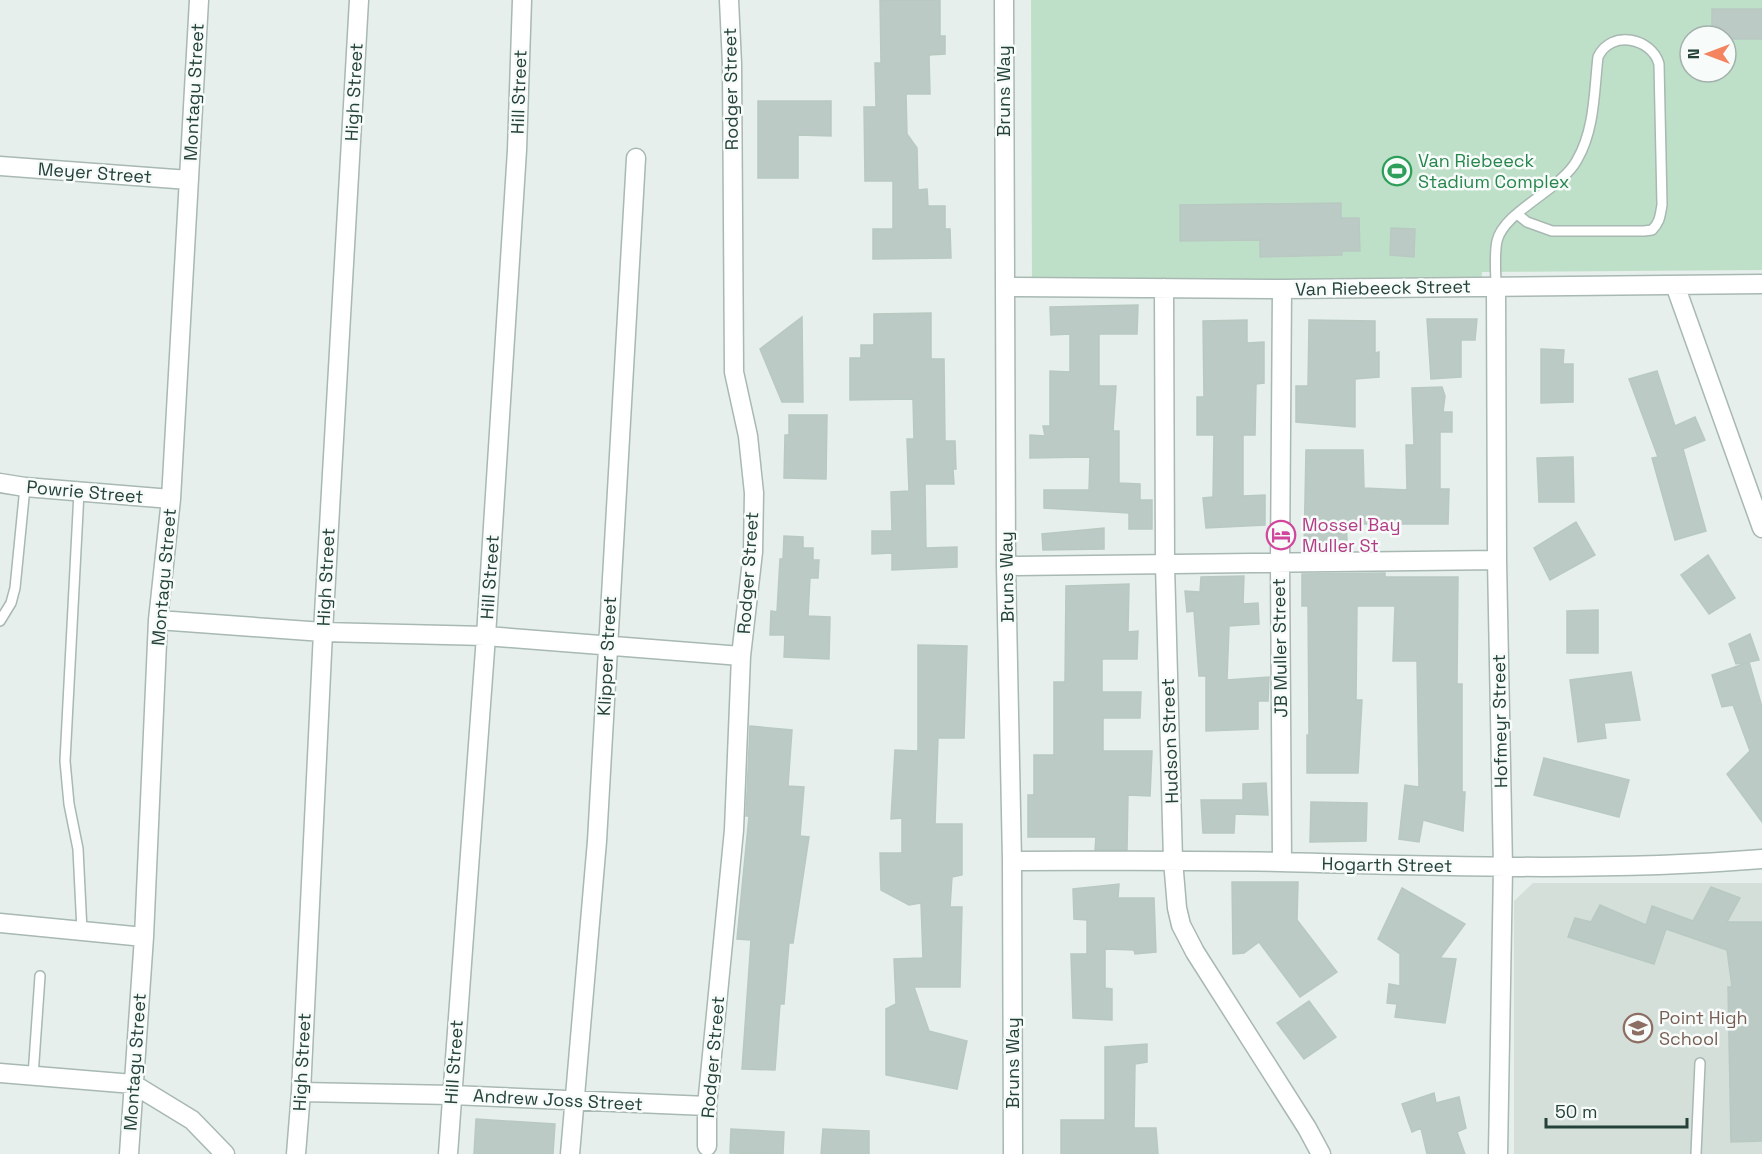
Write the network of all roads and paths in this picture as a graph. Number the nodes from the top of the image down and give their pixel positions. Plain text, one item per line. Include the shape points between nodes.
1 (199, 0) edge
2 (359, 0) edge
3 (522, 0) edge
4 (729, 0) edge
5 (1004, 0) edge
6 (636, 158) dead end
7 (0, 166) edge
8 (189, 180) junction
9 (1517, 214) junction
10 (1762, 284) edge
11 (1675, 285) junction
12 (1005, 286) junction
13 (1496, 287) junction
14 (1164, 288) junction
15 (1282, 290) junction
16 (0, 483) edge
17 (24, 487) junction
18 (79, 492) junction
19 (171, 499) junction
20 (1762, 528) edge
21 (1497, 561) junction
22 (1280, 563) junction
23 (1164, 565) junction
24 (1006, 567) junction
25 (158, 620) junction
26 (0, 621) edge
27 (323, 632) junction
28 (486, 636) junction
29 (607, 646) junction
30 (741, 656) junction
31 (1762, 859) edge
32 (1173, 860) junction
33 (1012, 861) junction
34 (1282, 862) junction
35 (1503, 868) junction
36 (0, 923) edge
37 (82, 931) junction
38 (144, 937) junction
39 (40, 976) dead end
40 (1700, 1063) dead end
41 (0, 1073) edge
42 (33, 1076) junction
43 (133, 1084) junction
44 (301, 1092) junction
45 (452, 1095) junction
46 (574, 1101) junction
47 (707, 1106) junction
48 (707, 1146) dead end
49 (129, 1154) edge
50 (225, 1154) edge
51 (296, 1154) edge
52 (448, 1154) edge
53 (570, 1154) edge
54 (1013, 1154) edge
55 (1321, 1154) edge
56 (1498, 1154) edge
57 (1696, 1154) edge

1 - 8 street, Montagu Street
2 - 27 street, High Street
3 - 28 street, Hill Street via 517,150
4 - 30 street, Rodger Street via 734,372 748,436 753,493 753,552
5 - 12 street, Bruns Way
6 - 29 street, Klipper Street
7 - 8 street, Meyer Street
8 - 19 street, Montagu Street
9 - 9 lane via 1552,231 1653,230 1660,220 1662,205 1659,64 1653,51 1627,40 1615,40 1602,49 1590,126 1577,161 1558,183
9 - 13 lane via 1505,225 1496,243
10 - 11 street, Van Riebeeck Street
11 - 13 street, Van Riebeeck Street
11 - 20 street
12 - 14 street, Van Riebeeck Street
12 - 24 street, Bruns Way
13 - 15 street, Van Riebeeck Street
13 - 21 street, Hofmeyr Street
14 - 15 street, Van Riebeeck Street
14 - 23 street, Hudson Street
15 - 22 street, JB Muller Street
16 - 17 street, Powrie Street
17 - 18 street, Powrie Street
17 - 26 lane via 15,588
18 - 19 street, Powrie Street
18 - 37 lane via 65,760 78,849
19 - 25 street, Montagu Street
21 - 22 street
21 - 35 street, Hofmeyr Street
22 - 23 street
22 - 34 street, JB Muller Street
23 - 24 street
23 - 32 street, Hudson Street
24 - 33 street, Bruns Way
25 - 27 street
25 - 38 street, Montagu Street
27 - 28 street
27 - 44 street, High Street
28 - 29 street
28 - 45 street, Hill Street
29 - 30 street
29 - 46 street, Klipper Street via 597,842
30 - 47 street, Rodger Street via 734,830
31 - 35 street, Hogarth Street
32 - 33 street, Hogarth Street
32 - 34 street, Hogarth Street
32 - 55 street, Hudson Street via 1181,925
33 - 54 street, Bruns Way
34 - 35 street, Hogarth Street
35 - 56 street, Hofmeyr Street
36 - 37 street
37 - 38 street
38 - 43 street, Montagu Street
39 - 42 lane
40 - 57 lane
41 - 42 street
42 - 43 street
43 - 49 street, Montagu Street
43 - 50 street via 192,1120
44 - 45 street, Andrew Joss Street
44 - 51 street, High Street
45 - 46 street, Andrew Joss Street
45 - 52 street, Hill Street
46 - 47 street, Andrew Joss Street
46 - 53 street, Klipper Street
47 - 48 street, Rodger Street

